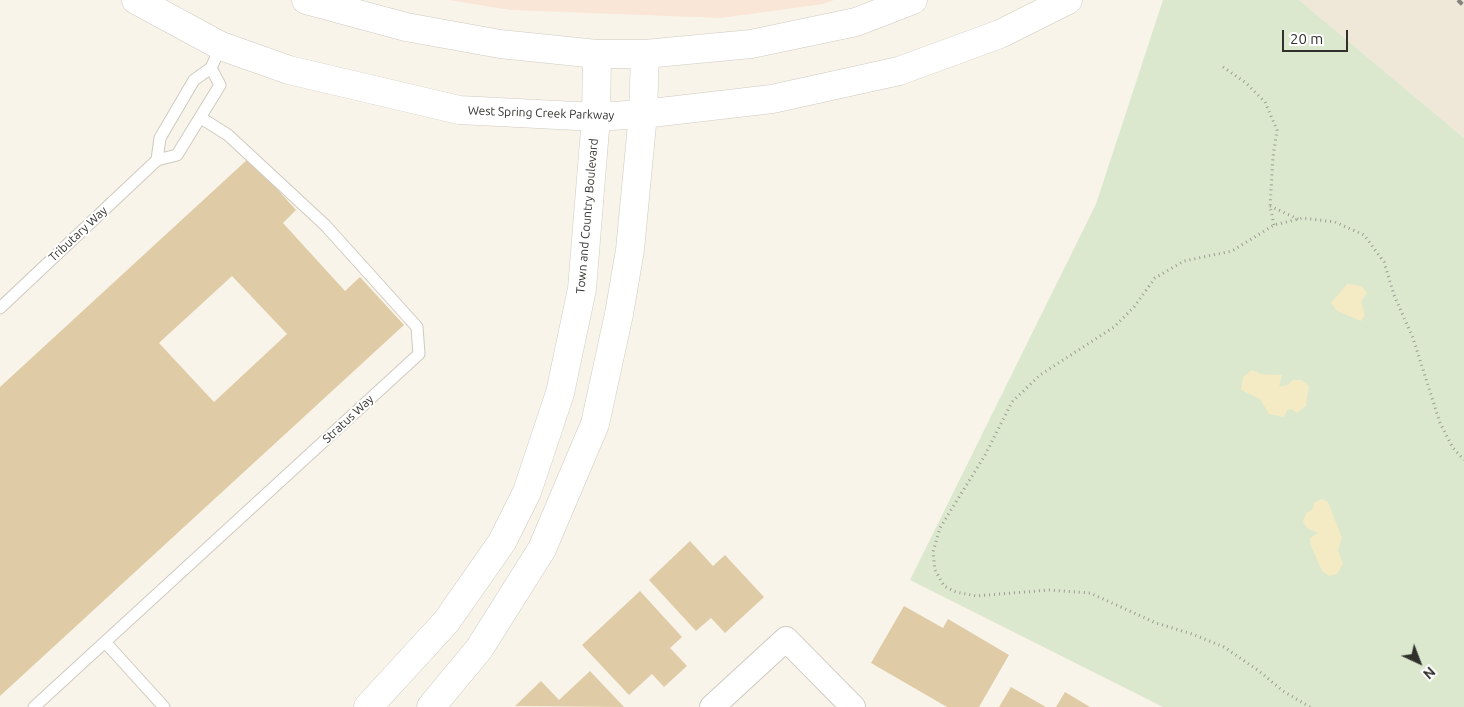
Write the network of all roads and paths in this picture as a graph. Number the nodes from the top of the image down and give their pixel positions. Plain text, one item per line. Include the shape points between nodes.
1 (136, 0) edge
2 (306, 0) edge
3 (913, 0) edge
4 (1068, 0) edge
5 (597, 54) junction
6 (645, 54) junction
7 (216, 57) junction
8 (1223, 67) dead end
9 (643, 114) junction
10 (596, 117) junction
11 (201, 118) junction
12 (157, 160) junction
13 (1270, 206) junction
14 (1298, 219) junction
15 (1274, 225) junction
16 (0, 308) edge
17 (1464, 460) edge
18 (511, 523) junction
19 (546, 540) junction
20 (105, 642) junction
21 (34, 707) edge
22 (164, 707) edge
23 (368, 707) edge
24 (431, 707) edge
25 (712, 707) edge
26 (853, 707) edge
27 (1310, 707) edge

1 - 7 main road, West Spring Creek Parkway
2 - 5 main road via 406,27 500,44
3 - 6 main road via 856,22 759,43
4 - 9 main road, West Spring Creek Parkway via 1000,34 899,72 772,99
5 - 6 main road
5 - 10 main road, Town and Country Boulevard
6 - 9 main road
7 - 10 main road, West Spring Creek Parkway via 289,70 459,110
7 - 11 lane, Tributary Way via 220,85
7 - 12 lane via 194,80 160,138
8 - 13 path via 1265,102 1277,130
9 - 10 main road, West Spring Creek Parkway
9 - 19 main road via 630,250 595,424
10 - 18 main road, Town and Country Boulevard via 582,289 560,392 527,492
11 - 12 lane, Tributary Way via 177,155
11 - 20 lane, Stratus Way via 228,135 325,226 417,327 419,354
12 - 16 lane, Tributary Way
13 - 14 path
13 - 15 path
14 - 15 path
14 - 17 path via 1335,222 1364,234 1384,262 1413,338 1440,424
15 - 27 path via 1232,251 1184,261 1155,278 1134,307 1114,327 1040,375 1012,402 985,455 940,528 933,552 935,570 944,586 956,592 976,596 1049,590 1090,592 1156,623 1224,647
18 - 19 main road
18 - 23 main road, Town and Country Boulevard via 502,542 446,622
19 - 24 main road via 479,649
20 - 21 lane, Stratus Way
20 - 22 lane
25 - 26 street via 786,638

